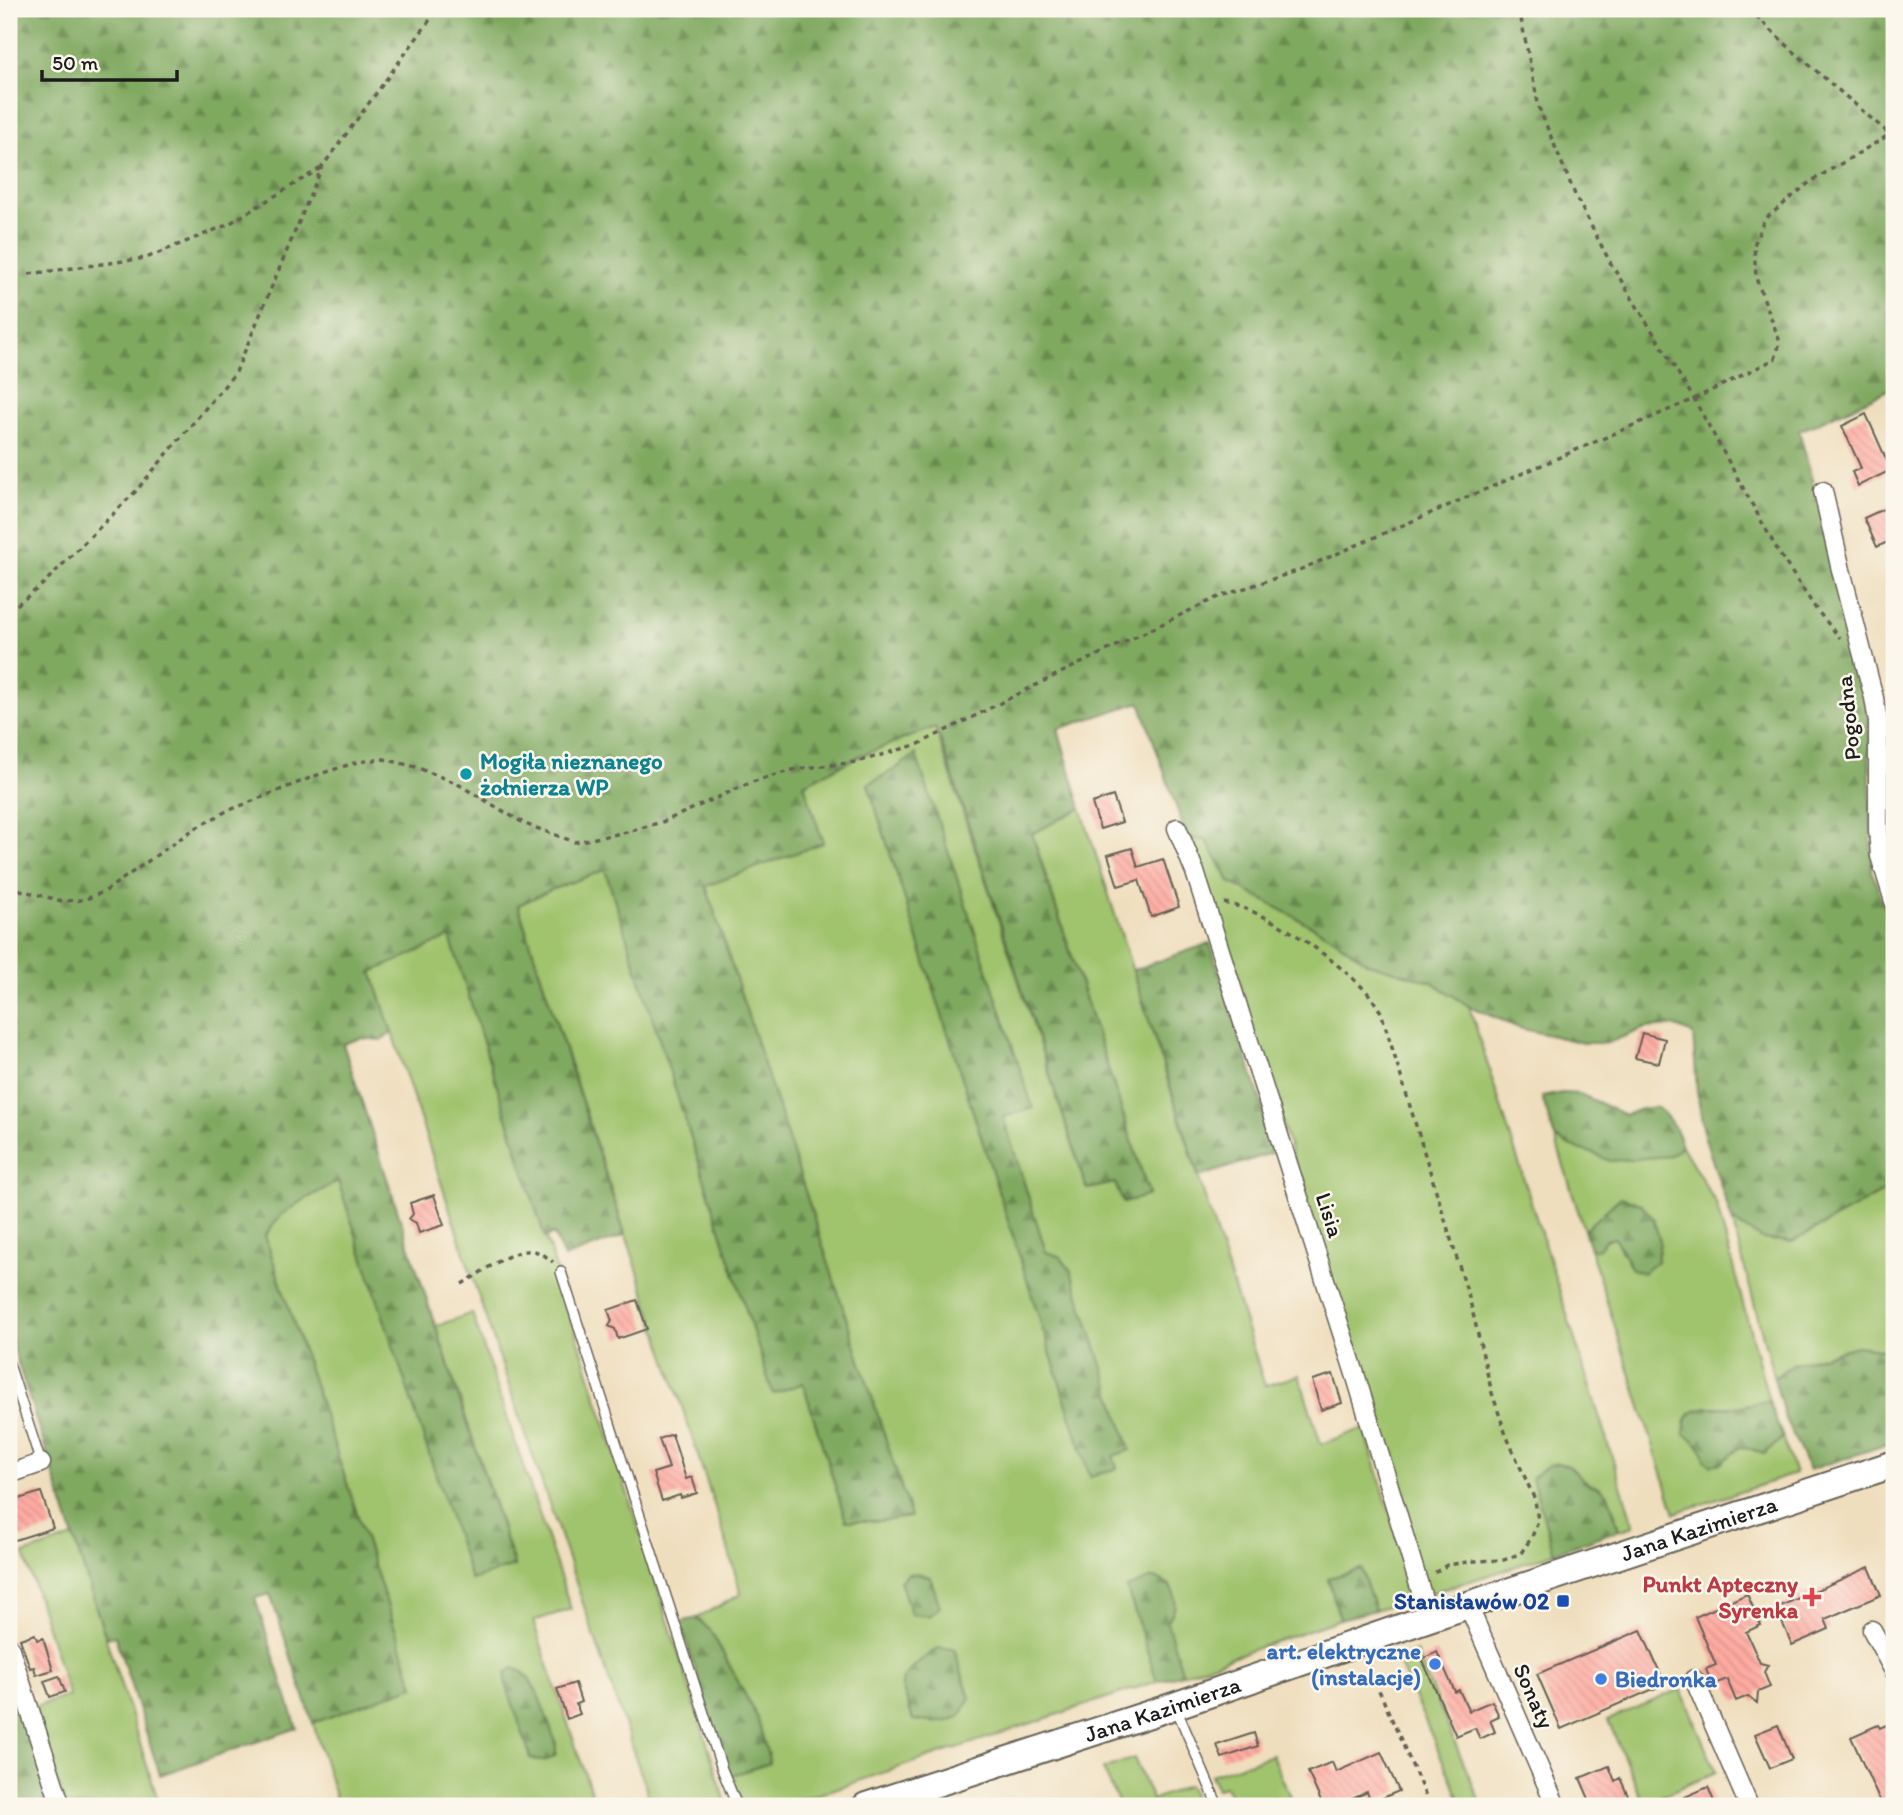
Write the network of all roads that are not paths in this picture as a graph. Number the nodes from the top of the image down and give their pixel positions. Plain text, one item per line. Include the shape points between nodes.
1 (1823, 491) dead end
2 (1177, 828) dead end
3 (1894, 901) edge
4 (561, 1272) road end
5 (9, 1364) edge
6 (41, 1463) joint
7 (1894, 1464) edge
8 (9, 1474) edge
9 (1468, 1605) junction
10 (1429, 1618) junction
11 (1872, 1630) dead end
12 (9, 1646) edge
13 (1894, 1671) edge
14 (1694, 1679) dead end
15 (1175, 1706) junction
16 (61, 1806) edge
17 (737, 1806) edge
18 (866, 1806) edge
19 (1218, 1806) edge
20 (1556, 1806) edge
21 (1749, 1806) edge

1 - 3 street, Pogodna via 1874,698 1880,856
2 - 10 street, Lisia via 1204,899
4 - 17 lane
5 - 6 lane
6 - 8 street
7 - 9 main road, Jana Kazimierza
9 - 10 main road, Jana Kazimierza
9 - 20 street, Sonaty
10 - 15 main road, Jana Kazimierza
11 - 13 street
12 - 16 street
14 - 21 street
15 - 18 main road, Jana Kazimierza
15 - 19 lane

